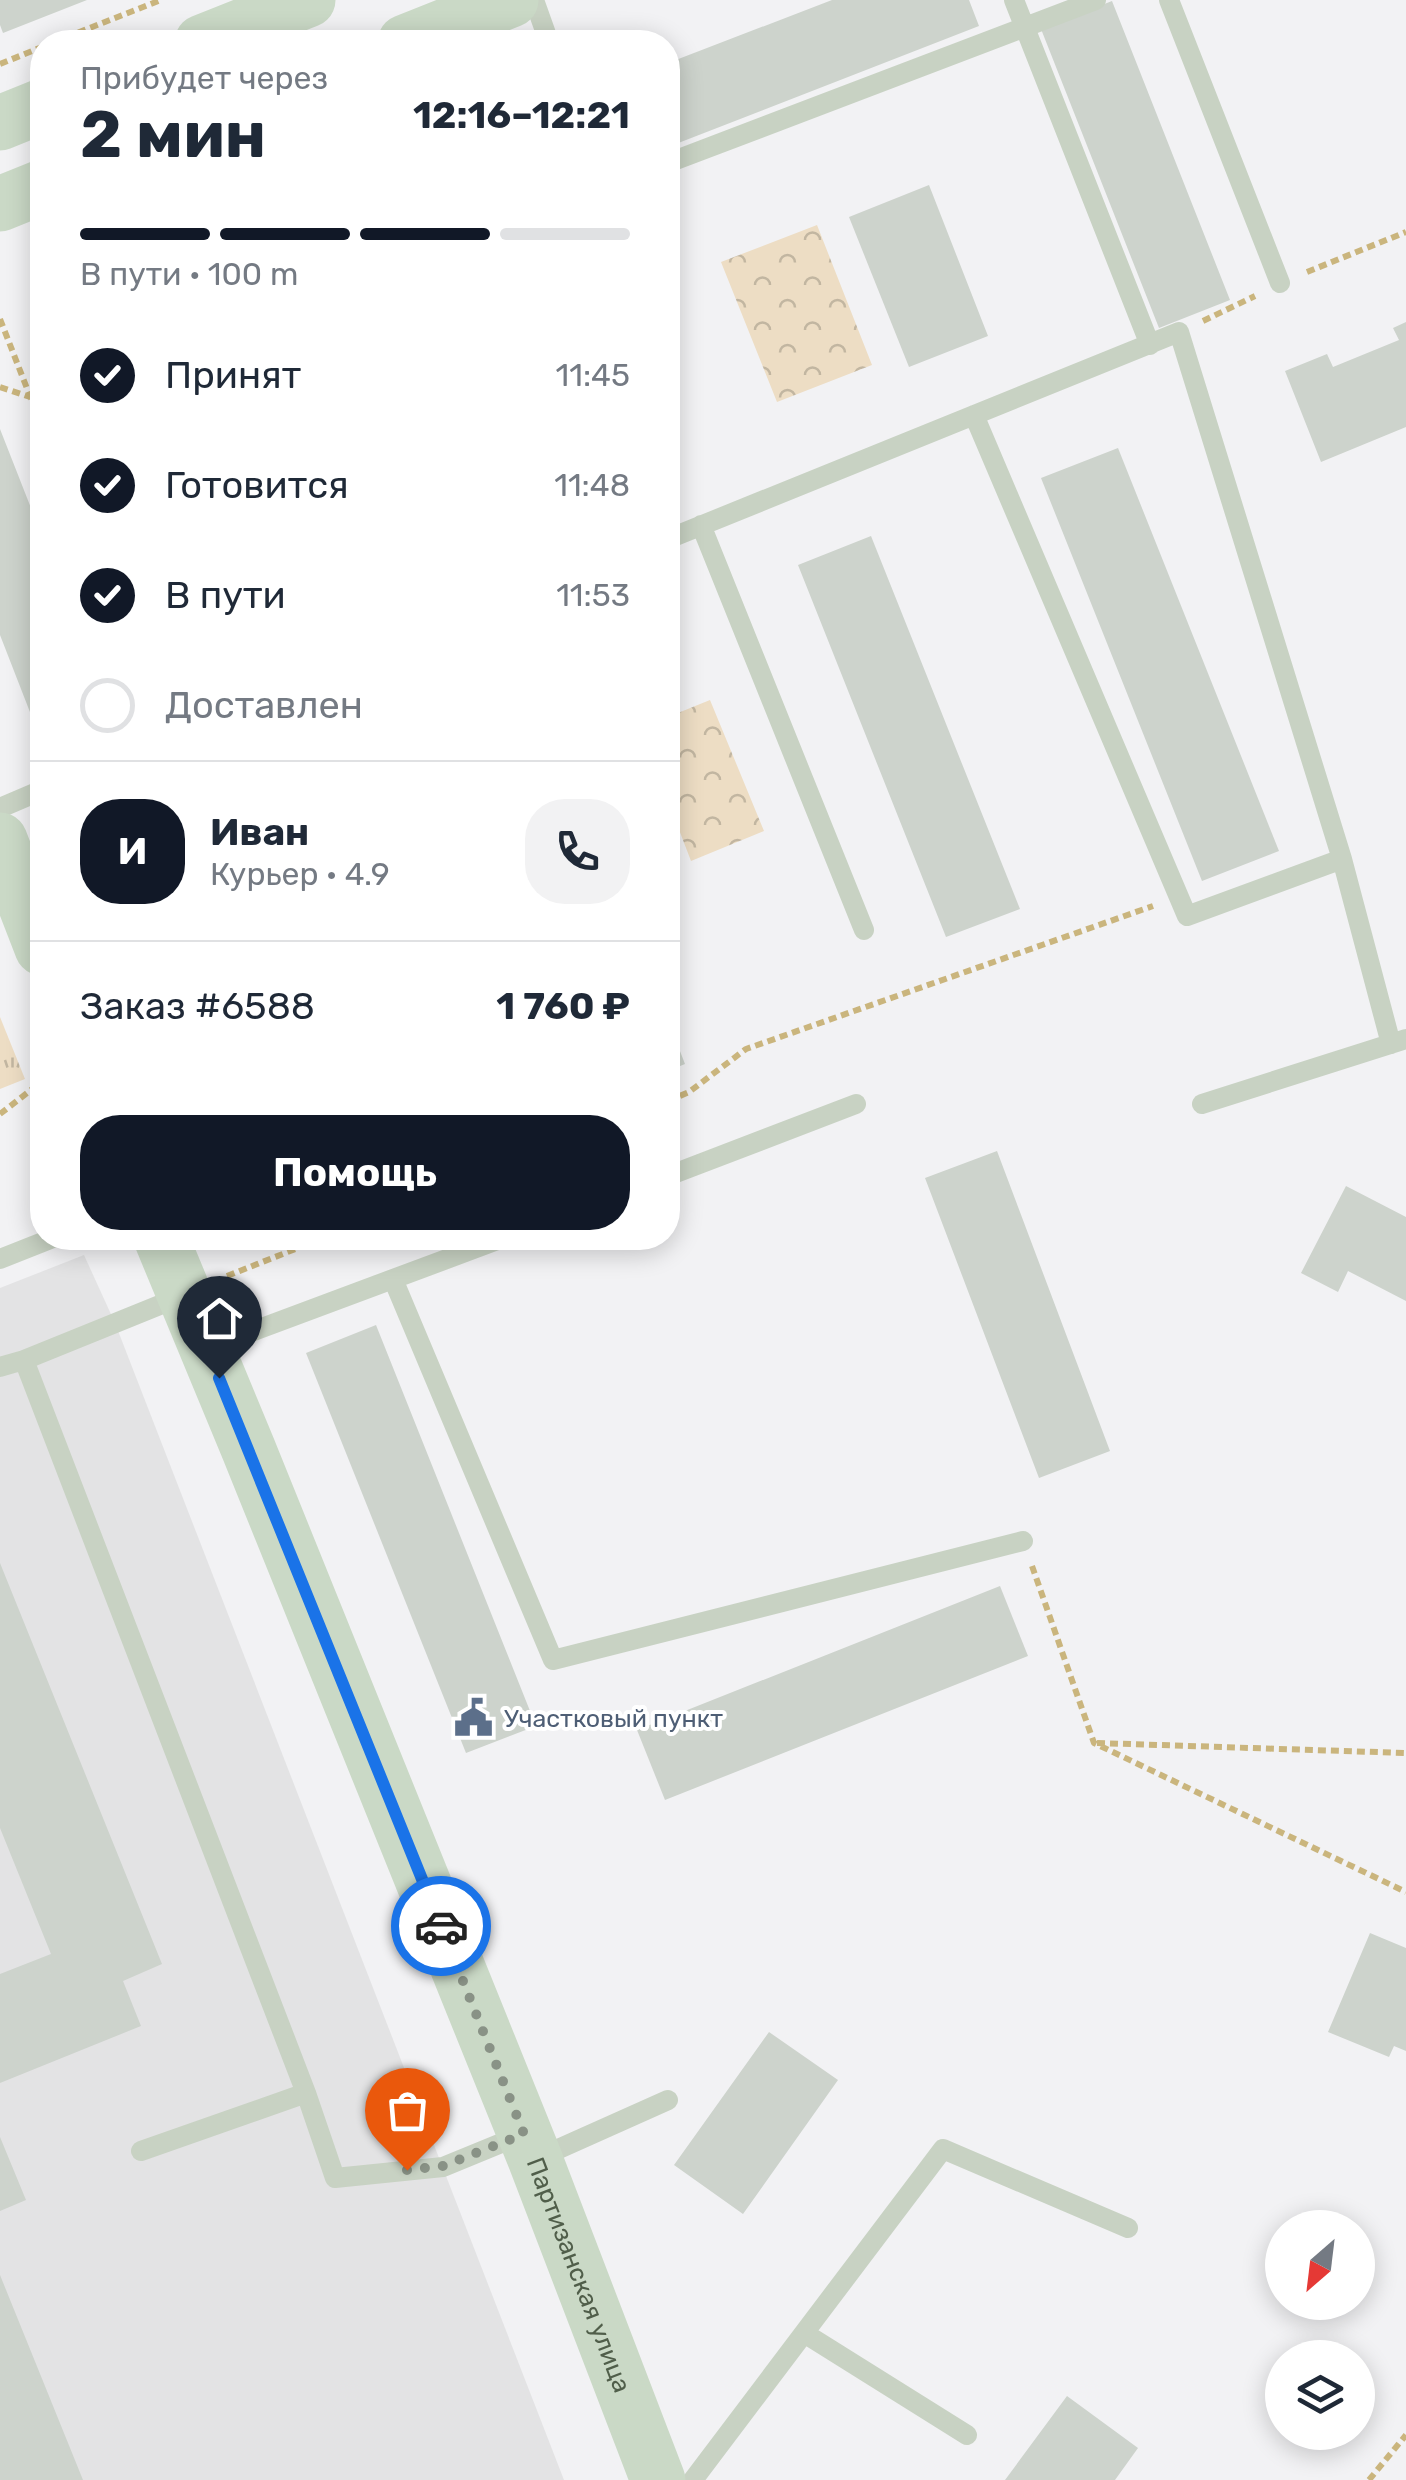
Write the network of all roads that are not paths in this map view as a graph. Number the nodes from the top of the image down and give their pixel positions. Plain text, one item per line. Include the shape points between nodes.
1 (308, 0) edge
2 (511, 0) edge
3 (534, 0) edge
4 (1014, 0) edge
5 (1096, 0) edge
6 (1169, 0) edge
7 (1025, 28) junction
8 (232, 30) edge
9 (435, 30) edge
10 (545, 30) edge
11 (30, 111) edge
12 (0, 123) edge
13 (680, 158) edge
14 (30, 192) edge
15 (0, 204) edge
16 (1280, 283) dead end
17 (1150, 345) junction
18 (974, 415) junction
19 (700, 525) junction
20 (680, 533) edge
21 (30, 795) edge
22 (0, 808) edge
23 (0, 840) edge
24 (1342, 859) junction
25 (30, 917) edge
26 (864, 930) dead end
27 (1398, 1042) edge
28 (856, 1104) dead end
29 (1202, 1104) dead end
30 (680, 1171) edge
31 (30, 1247) edge
32 (170, 1250) edge
33 (472, 1250) edge
34 (0, 1259) edge
35 (394, 1279) junction
36 (199, 1288) junction
37 (206, 1348) junction
38 (24, 1360) junction
39 (0, 1367) edge
40 (1023, 1541) road end
41 (306, 2093) junction
42 (668, 2100) dead end
43 (530, 2147) junction
44 (141, 2151) dead end
45 (1128, 2228) dead end
46 (804, 2333) junction
47 (967, 2435) dead end
48 (658, 2480) edge
49 (694, 2480) edge

1 - 8 street
2 - 9 street
3 - 10 lane
4 - 7 lane
5 - 7 lane
6 - 16 lane
7 - 13 lane
7 - 17 lane
11 - 12 street
14 - 15 street
17 - 18 lane
17 - 24 lane via 1179,332
18 - 19 lane
18 - 24 lane via 1187,916
19 - 20 lane
19 - 26 lane
21 - 22 lane
23 - 25 street
24 - 27 lane
27 - 29 lane
28 - 30 lane
31 - 34 lane
32 - 36 street, Партизанская улица
33 - 35 lane
35 - 37 lane
35 - 40 lane via 553,1660
36 - 37 street, Партизанская улица
36 - 38 lane
37 - 43 street, Партизанская улица
38 - 39 lane
38 - 41 lane
41 - 43 lane via 335,2178 443,2166
41 - 44 lane
42 - 43 lane
43 - 48 street, Партизанская улица
45 - 46 lane via 943,2149
46 - 47 lane
46 - 49 lane

